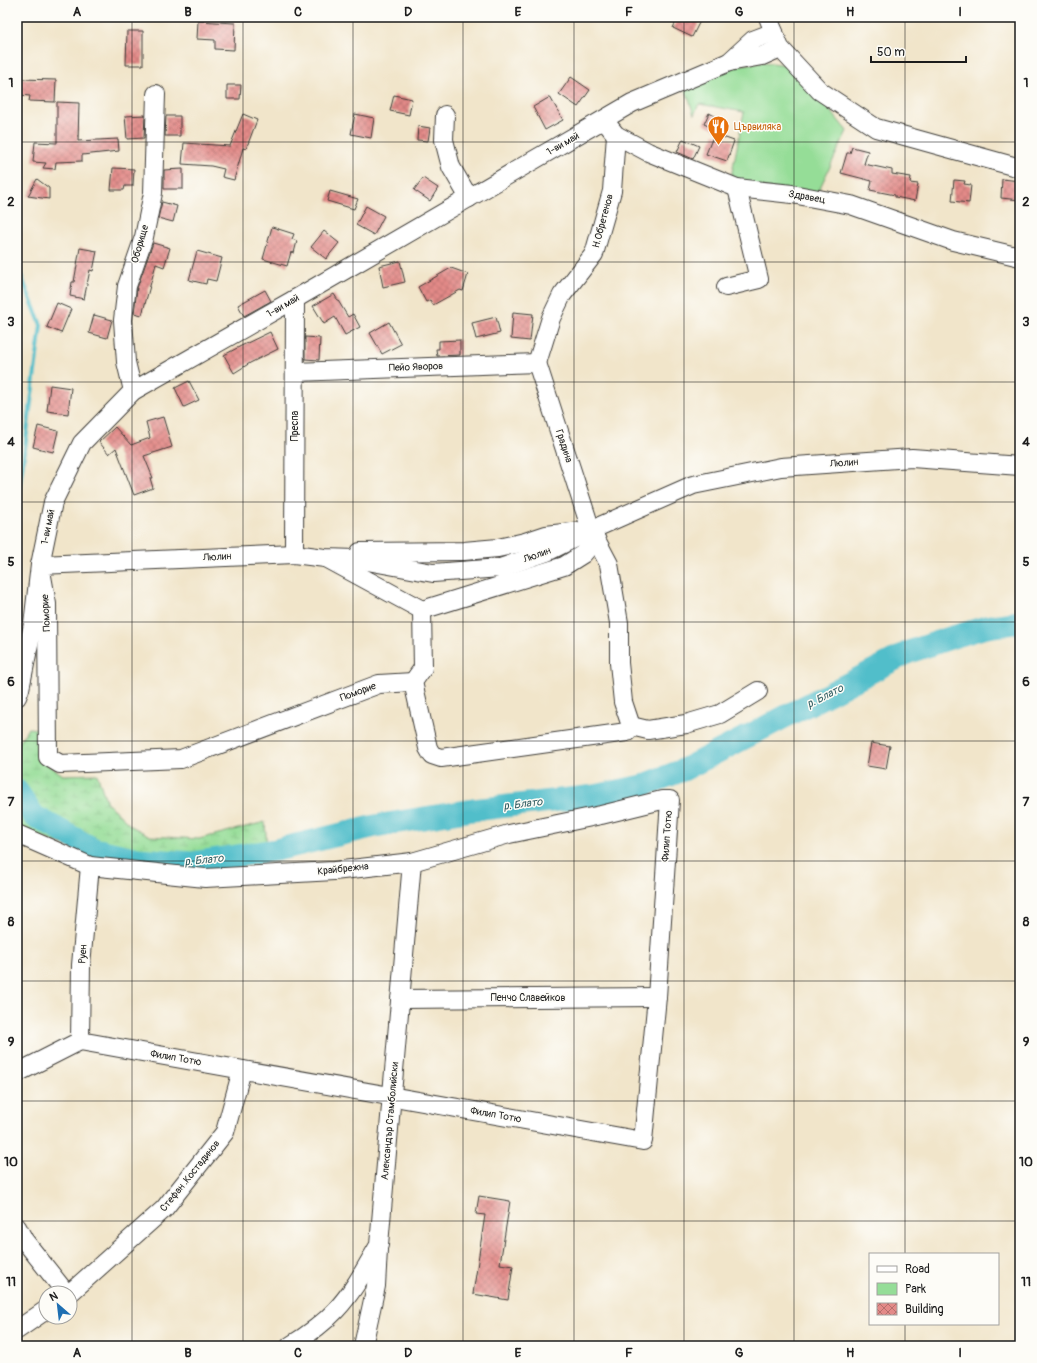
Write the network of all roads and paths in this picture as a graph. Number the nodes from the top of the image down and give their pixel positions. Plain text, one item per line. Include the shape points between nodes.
1 (774, 32) edge
2 (156, 94) dead end
3 (445, 115) dead end
4 (604, 120) junction
5 (616, 135) junction
6 (1020, 168) edge
7 (737, 188) junction
8 (469, 198) junction
9 (1020, 257) edge
10 (726, 287) dead end
11 (295, 299) junction
12 (537, 363) junction
13 (295, 372) junction
14 (133, 391) junction
15 (1020, 466) edge
16 (594, 535) junction
17 (310, 556) junction
18 (40, 565) junction
19 (422, 610) junction
20 (25, 624) edge
21 (413, 682) junction
22 (758, 691) dead end
23 (17, 697) edge
24 (631, 726) junction
25 (670, 800) joint
26 (17, 834) edge
27 (412, 862) junction
28 (90, 866) junction
29 (657, 997) junction
30 (400, 999) junction
31 (80, 1041) junction
32 (242, 1070) junction
33 (17, 1073) edge
34 (392, 1097) junction
35 (17, 1227) edge
36 (379, 1245) junction
37 (60, 1285) edge
38 (78, 1286) edge
39 (38, 1316) edge
40 (17, 1330) edge
41 (290, 1346) edge
42 (363, 1346) edge

1 - 4 street, 1-ви май via 762,56 729,62 632,103
1 - 6 street via 820,91 876,128
2 - 14 street, Оборище via 152,193 144,237 127,286 123,320 126,362
3 - 8 street via 444,140 451,167
4 - 5 street, Здравец
4 - 8 street, 1-ви май
5 - 7 street, Здравец via 648,152
5 - 12 street, Н.Обретенов via 612,190 594,254 562,296 551,318
7 - 9 street, Здравец via 792,194 851,205 953,241
7 - 10 street via 759,279
8 - 11 street, 1-ви май
11 - 13 street, Преспа
11 - 14 street, 1-ви май
12 - 13 street, Пейо Яворов
12 - 16 street, Градина
13 - 17 street, Преспа
14 - 18 street, 1-ви май via 82,443 53,502
15 - 16 street, Люлин via 912,458 781,467 693,485
16 - 17 street, Люлин via 546,535 498,548 464,551 328,552
16 - 19 street via 583,554 564,566
16 - 24 street via 609,564 619,623 619,663 623,702
17 - 18 street, Люлин
17 - 19 street
18 - 20 street, 1-ви май
18 - 21 street, Поморие via 47,604 48,757 60,764 181,759 379,684
19 - 21 street via 423,668
20 - 23 street, 1-ви май via 20,689
21 - 24 street via 428,748 432,755 441,758 620,734 627,732
22 - 24 street via 720,714 686,724 648,730
25 - 27 street, Крайбрежна via 509,834
25 - 29 street, Филип Тотю
26 - 28 street, Крайбрежна
27 - 28 street, Крайбрежна via 334,871 205,878
27 - 30 street, Александър Стамболийски
28 - 31 street, Руен via 82,965
29 - 30 street, Пенчо Славейков
29 - 34 street, Филип Тотю via 643,1141
30 - 34 street, Александър Стамболийски
31 - 32 street, Филип Тотю
31 - 33 street
32 - 34 street, Филип Тотю
32 - 38 street, Стефан .Костадинов via 225,1132 164,1209
34 - 36 street, Александър Стамболийски
35 - 37 street via 24,1240
36 - 41 street, Александър Стамболийски via 361,1276 336,1310 305,1337
36 - 42 street via 376,1286
39 - 40 street

